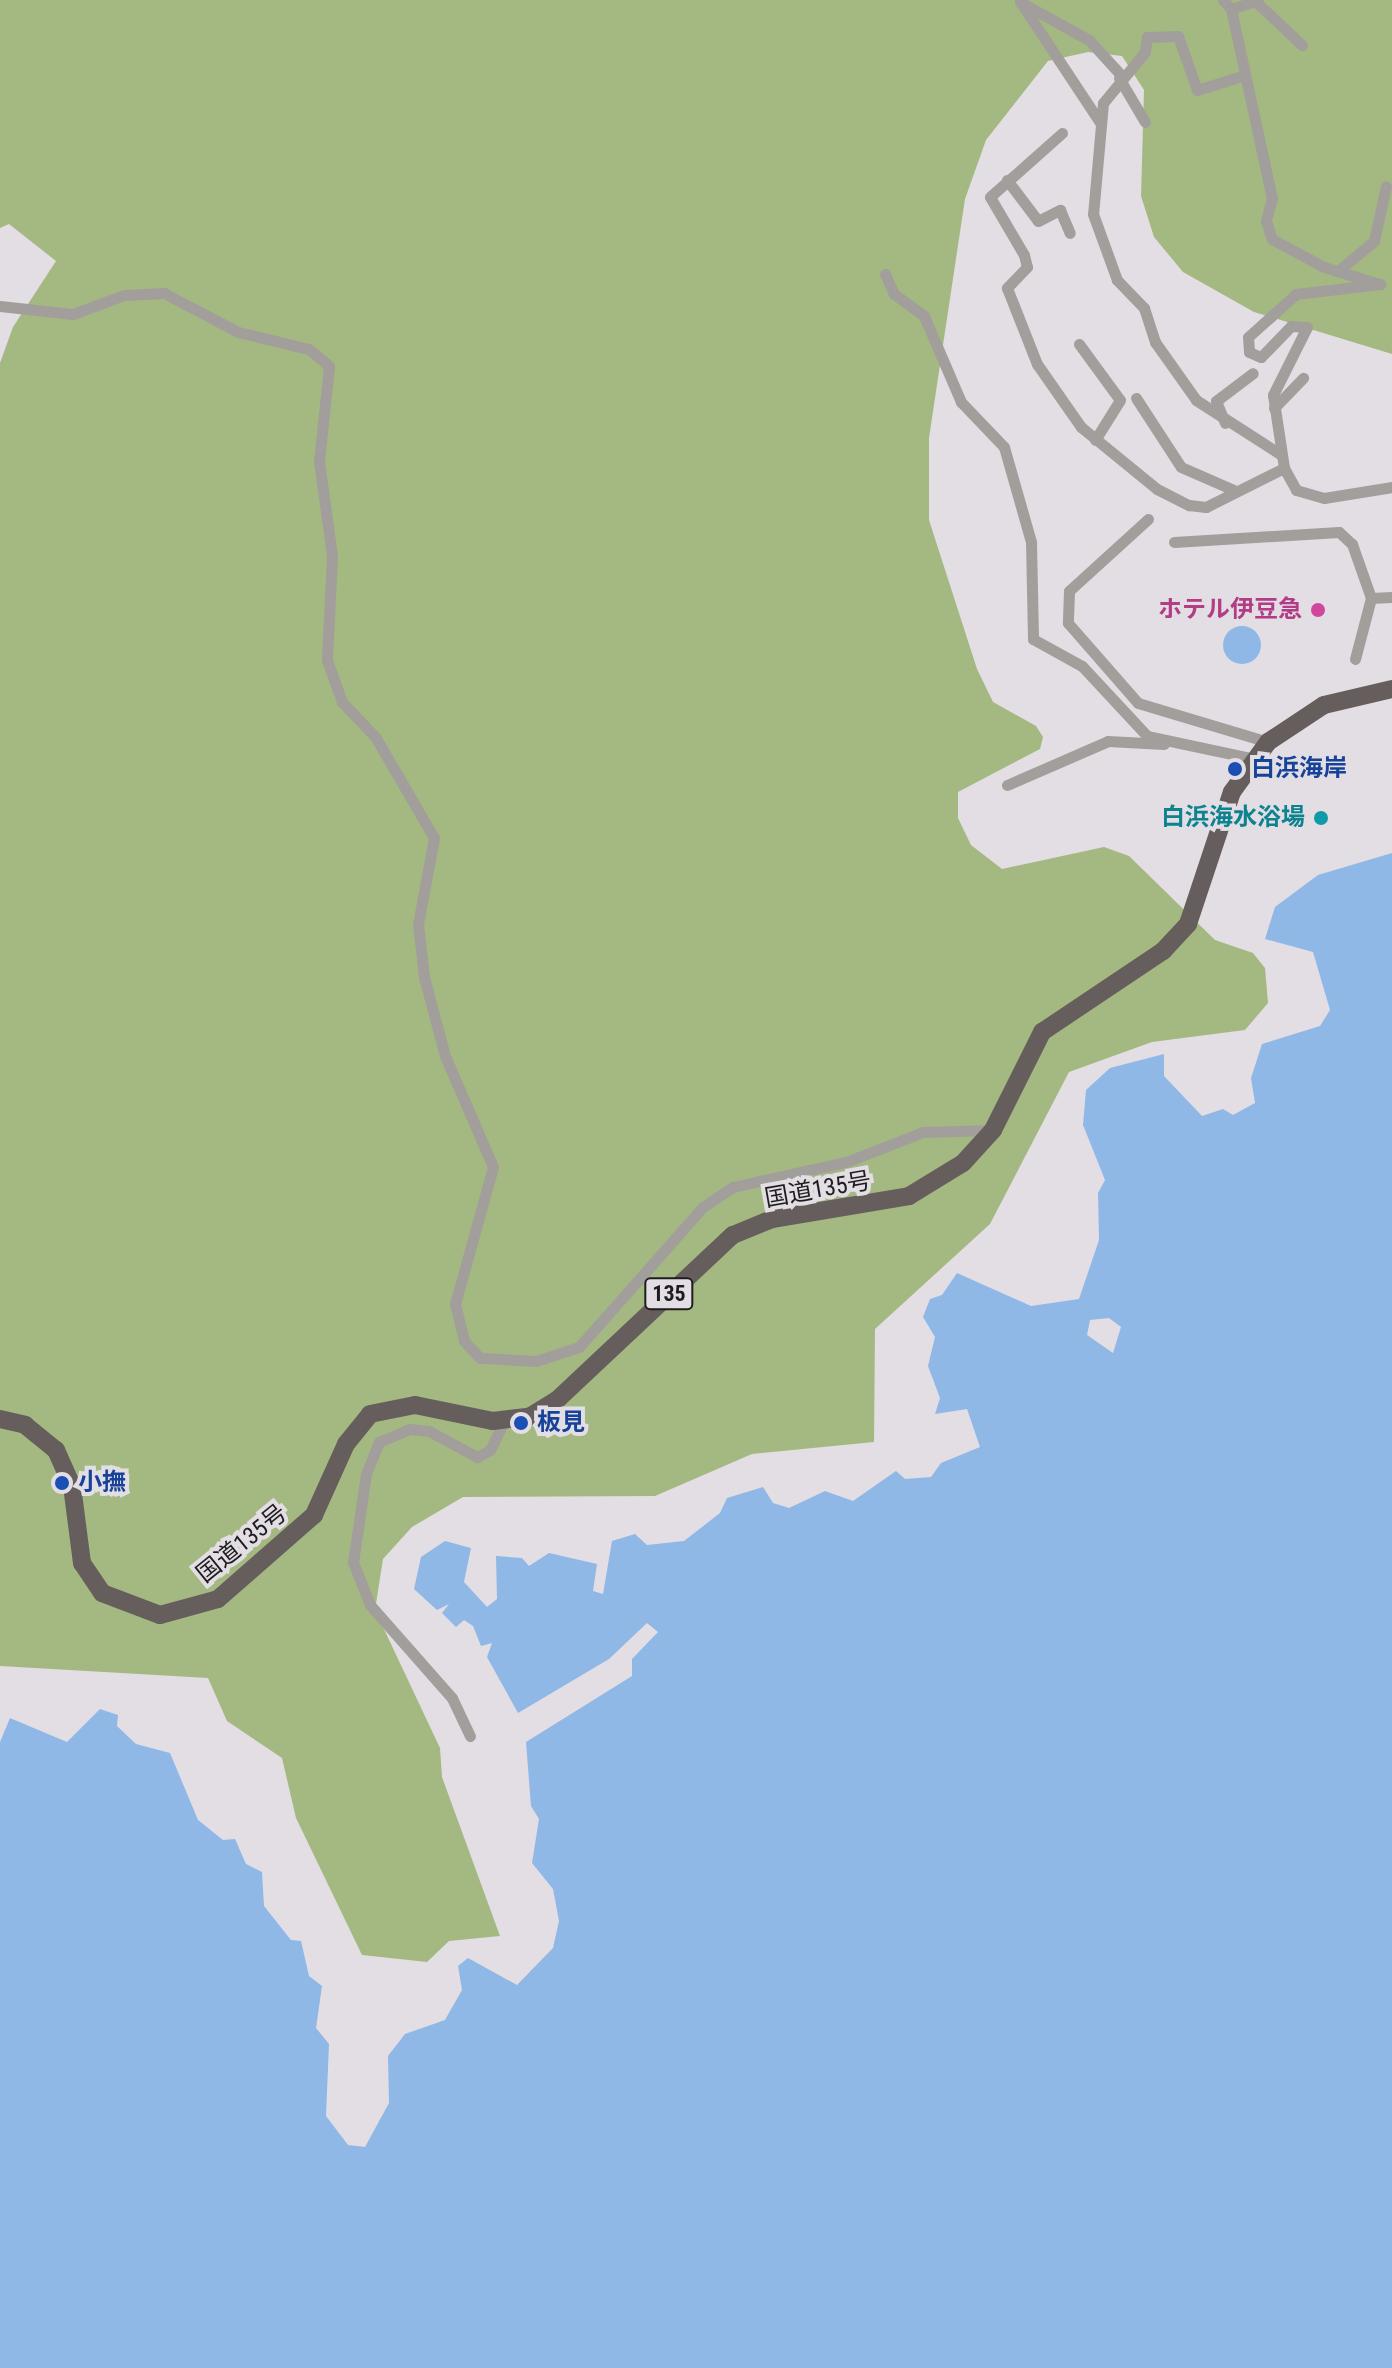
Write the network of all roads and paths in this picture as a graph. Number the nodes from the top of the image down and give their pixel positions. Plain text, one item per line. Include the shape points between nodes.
1 (1256, 0) edge
2 (1020, 2) edge
3 (1227, 4) edge
4 (1302, 45) dead end
5 (1120, 76) junction
6 (1242, 76) junction
7 (1145, 122) dead end
8 (1101, 125) junction
9 (1062, 133) dead end
10 (1007, 180) junction
11 (1386, 186) dead end
12 (1070, 233) dead end
13 (1338, 271) junction
14 (885, 274) dead end
15 (0, 306) edge
16 (1079, 344) dead end
17 (1253, 373) dead end
18 (1303, 378) dead end
19 (1136, 398) dead end
20 (1273, 410) junction
21 (1225, 423) junction
22 (1095, 440) junction
23 (1280, 454) junction
24 (1284, 468) junction
25 (1392, 487) edge
26 (1236, 491) junction
27 (1148, 519) dead end
28 (1174, 542) dead end
29 (1392, 597) edge
30 (1371, 598) junction
31 (1355, 659) dead end
32 (1392, 689) edge
33 (1268, 742) junction
34 (1172, 743) junction
35 (1255, 759) junction
36 (1007, 785) dead end
37 (993, 1130) junction
38 (0, 1419) edge
39 (504, 1421) junction
40 (470, 1736) dead end

1 - 3 street
1 - 4 street
2 - 5 street via 1089,40
2 - 8 street
3 - 6 street
5 - 6 street via 1145,52 1147,37 1172,31 1197,90
5 - 7 street
5 - 8 street via 1103,103
6 - 13 street via 1272,198 1267,229 1279,246
8 - 21 street via 1093,214 1117,280 1144,308 1155,342 1196,400
9 - 10 street
10 - 12 street via 1038,221 1060,210
10 - 22 street via 990,197 1027,267 1007,288 1012,303 1037,364
11 - 13 street via 1374,241
13 - 20 street via 1376,278 1379,288 1296,294 1248,337 1249,352 1261,357 1291,326 1307,327
14 - 34 street via 894,294 924,316 961,402 1004,447 1031,542 1033,639 1082,666 1142,733
15 - 37 street via 73,314 124,295 164,293 238,332 309,349 329,366 319,450 332,556 327,660 342,702 376,738 434,838 418,924 424,977 445,1056 493,1167 455,1304 464,1341 480,1358 536,1361 579,1347 703,1207 733,1187 846,1162 923,1132
16 - 22 street via 1120,400
17 - 21 street via 1216,401
18 - 20 street via 1291,382
19 - 26 street via 1181,467
20 - 23 street
21 - 23 street
22 - 26 street via 1189,505 1206,507
23 - 24 street
24 - 25 street via 1296,490 1324,498
24 - 26 street
27 - 33 street via 1069,591 1068,623 1138,703
28 - 30 street via 1330,530 1352,544
29 - 30 street
30 - 31 street
32 - 33 highway, 国道135号 / 135 via 1324,705
33 - 35 highway, 国道135号 / 135
34 - 35 street
34 - 36 street via 1108,741
35 - 37 highway, 国道135号 / 135 via 1232,792 1188,924 1156,956 1042,1032
37 - 39 highway, 国道135号 / 135 via 963,1163 909,1196 772,1219 733,1235 557,1400
38 - 39 highway, 国道135号 via 25,1425 56,1450 72,1486 82,1563 102,1593 160,1615 218,1599 289,1541 327,1495 346,1444 370,1414 415,1405
39 - 40 street via 490,1450 477,1457 429,1431 409,1429 379,1442 366,1474 354,1552 370,1605 452,1698

